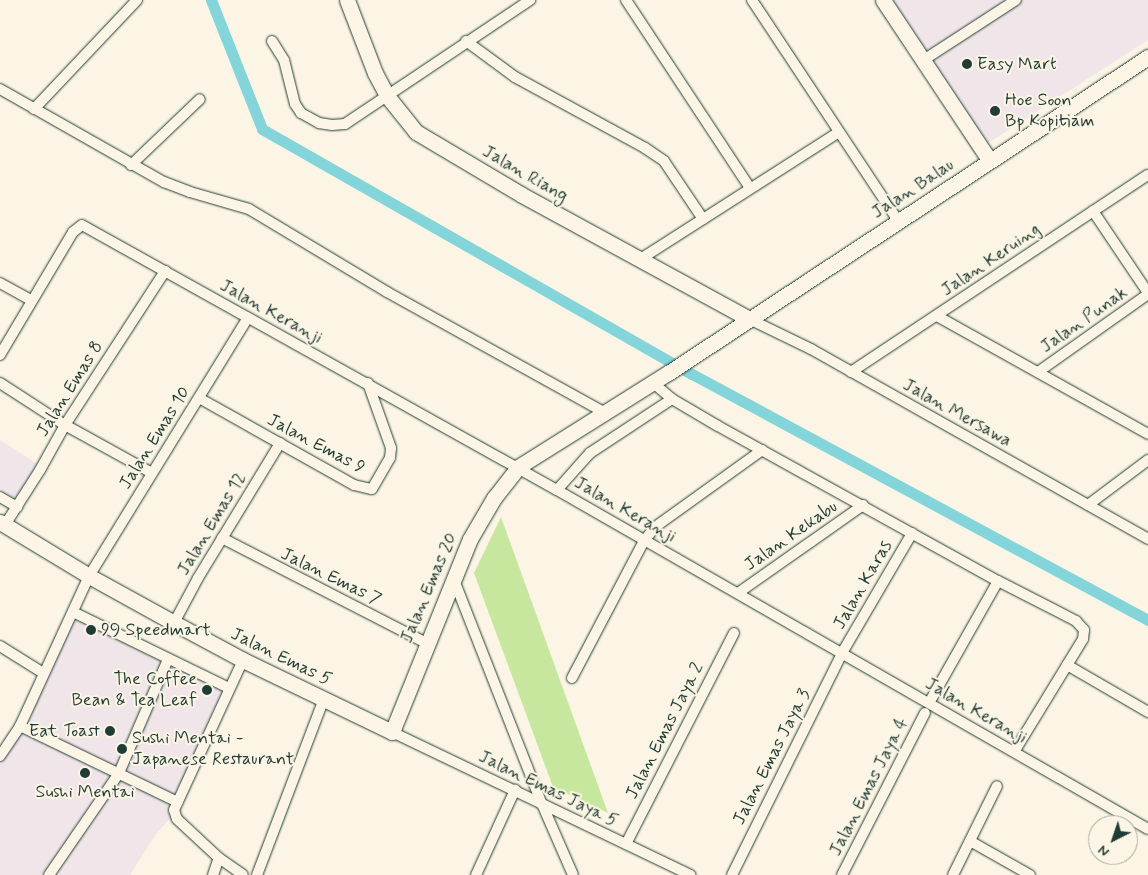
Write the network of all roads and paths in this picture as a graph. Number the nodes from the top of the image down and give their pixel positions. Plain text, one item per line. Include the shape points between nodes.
1 (137, 0) edge
2 (347, 0) edge
3 (530, 0) edge
4 (626, 0) edge
5 (752, 0) edge
6 (883, 0) edge
7 (1016, 0) edge
8 (272, 40) dead end
9 (466, 41) junction
10 (1148, 57) edge
11 (922, 61) junction
12 (0, 89) edge
13 (388, 97) junction
14 (200, 99) dead end
15 (34, 109) junction
16 (839, 132) junction
17 (990, 161) junction
18 (131, 165) junction
19 (1148, 175) edge
20 (750, 188) junction
21 (1094, 211) junction
22 (702, 219) junction
23 (898, 221) junction
24 (639, 260) junction
25 (165, 271) junction
26 (0, 283) edge
27 (1148, 293) edge
28 (31, 300) junction
29 (937, 316) junction
30 (248, 318) junction
31 (749, 319) junction
32 (0, 354) edge
33 (851, 372) junction
34 (1038, 372) junction
35 (652, 382) junction
36 (0, 383) edge
37 (368, 383) junction
38 (199, 398) junction
39 (672, 399) junction
40 (605, 413) junction
41 (65, 426) junction
42 (1148, 434) edge
43 (280, 443) junction
44 (762, 450) junction
45 (1148, 460) edge
46 (518, 467) junction
47 (152, 473) junction
48 (557, 490) junction
49 (0, 497) edge
50 (863, 505) junction
51 (1088, 505) junction
52 (17, 508) junction
53 (2, 523) edge
54 (912, 533) junction
55 (222, 538) junction
56 (1148, 539) edge
57 (644, 541) junction
58 (89, 576) junction
59 (454, 580) junction
60 (998, 581) junction
61 (738, 593) junction
62 (73, 612) junction
63 (174, 623) junction
64 (734, 633) dead end
65 (426, 643) junction
66 (0, 646) edge
67 (842, 653) junction
68 (168, 659) junction
69 (243, 660) junction
70 (1067, 665) junction
71 (43, 673) junction
72 (572, 678) dead end
73 (229, 688) junction
74 (324, 699) junction
75 (928, 702) junction
76 (1148, 712) edge
77 (925, 713) dead end
78 (20, 726) junction
79 (392, 732) junction
80 (1014, 752) junction
81 (1, 754) edge
82 (120, 773) junction
83 (997, 786) dead end
84 (514, 790) junction
85 (178, 802) junction
86 (542, 804) junction
87 (1148, 829) edge
88 (970, 841) junction
89 (626, 844) junction
90 (219, 858) junction
91 (49, 875) edge
92 (213, 875) edge
93 (243, 875) edge
94 (256, 875) edge
95 (476, 875) edge
96 (573, 875) edge
97 (691, 875) edge
98 (732, 875) edge
99 (842, 875) edge
100 (953, 875) edge
101 (1030, 875) edge

1 - 15 street
2 - 13 street, Jalan Riang via 375,73
3 - 9 street
4 - 20 street
5 - 16 street
6 - 11 street
7 - 11 street
8 - 13 street via 284,60 295,104 308,118 332,126 345,124
9 - 13 street
9 - 22 street via 515,77 664,161
10 - 17 street, Jalan Balau
11 - 17 street
12 - 15 street
13 - 24 street, Jalan Riang via 416,132
14 - 18 street
15 - 18 street
16 - 20 street
16 - 23 street
17 - 23 street, Jalan Balau
18 - 40 street via 190,192 249,209 387,292
19 - 21 street, Jalan Keruing
20 - 22 street
21 - 27 street
21 - 29 street, Jalan Keruing
22 - 24 street
23 - 31 street, Jalan Balau
24 - 31 street, Jalan Riang
25 - 28 street, Jalan Keranji via 82,225 73,232
25 - 30 street, Jalan Keranji
25 - 41 street, Jalan Emas 8
26 - 28 street
27 - 34 street, Jalan Punak
28 - 32 street
29 - 33 street, Jalan Keruing
29 - 34 street
30 - 37 street, Jalan Keranji
30 - 38 street, Jalan Emas 10
31 - 33 street, Jalan Mersawa
31 - 35 street, Jalan Balau
33 - 51 street, Jalan Mersawa
34 - 42 street
35 - 39 street
35 - 40 street, Jalan Balau
36 - 41 street
37 - 43 street, Jalan Emas 9 via 390,448 390,458 372,489 354,484
37 - 46 street, Jalan Keranji
38 - 43 street, Jalan Emas 9
38 - 47 street, Jalan Emas 10
39 - 44 street
39 - 48 street via 590,453
40 - 46 street, Jalan Balau
41 - 47 street
41 - 52 street, Jalan Emas 8
43 - 55 street, Jalan Emas 12
44 - 50 street
44 - 57 street via 655,527
45 - 51 street
46 - 48 street, Jalan Keranji
46 - 59 street, Jalan Emas 20 via 481,517
47 - 58 street, Jalan Emas 10
48 - 57 street, Jalan Keranji
49 - 52 street
50 - 54 street
50 - 61 street, Jalan Kekabu
51 - 56 street, Jalan Mersawa
52 - 53 street, Jalan Emas 8
53 - 58 street, Jalan Emas 5
54 - 60 street
54 - 67 street, Jalan Karas
55 - 63 street, Jalan Emas 12
55 - 65 street, Jalan Emas 7
57 - 61 street, Jalan Keranji
57 - 72 street
58 - 62 street, Jalan Emas 10
58 - 63 street, Jalan Emas 5
59 - 65 street, Jalan Emas 20
59 - 86 street
60 - 70 street via 1076,621 1084,630 1083,639
60 - 75 street
61 - 67 street, Jalan Keranji
62 - 68 street
62 - 71 street, Jalan Emas 10
63 - 69 street, Jalan Emas 5
64 - 89 street, Jalan Emas Jaya 2
65 - 79 street, Jalan Emas 20
66 - 71 street
67 - 75 street, Jalan Keranji
67 - 98 street, Jalan Emas Jaya 3
68 - 73 street
68 - 82 street
69 - 73 street
69 - 74 street, Jalan Emas 5
70 - 76 street
70 - 80 street
71 - 78 street, Jalan Emas 10
73 - 85 street
74 - 79 street, Jalan Emas 5
74 - 94 street
75 - 80 street, Jalan Keranji
77 - 99 street, Jalan Emas Jaya 4
78 - 81 street, Jalan Emas 10
78 - 82 street
79 - 84 street, Jalan Emas Jaya 5
80 - 87 street, Jalan Keranji
82 - 85 street
82 - 91 street
83 - 88 street
84 - 86 street, Jalan Emas Jaya 5
84 - 95 street
85 - 90 street via 174,810 177,819
86 - 89 street, Jalan Emas Jaya 5
86 - 96 street
88 - 100 street
88 - 101 street
89 - 97 street, Jalan Emas Jaya 5
90 - 92 street
90 - 93 street

